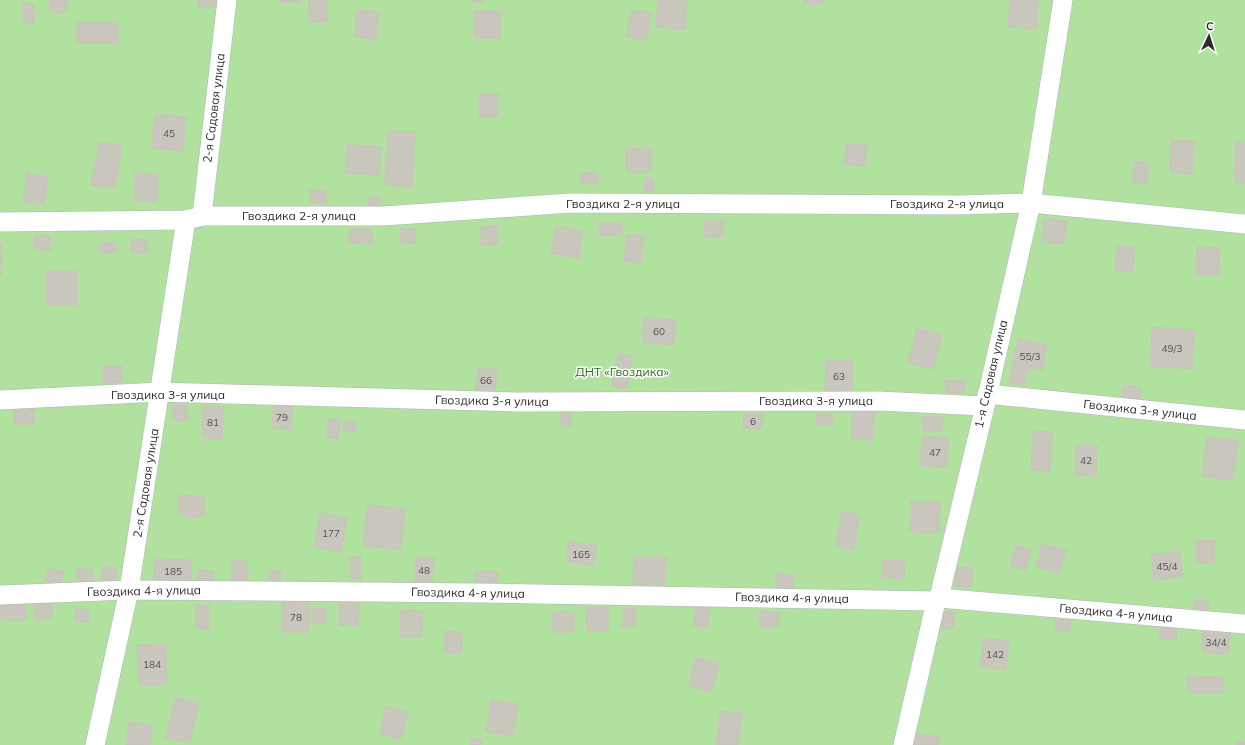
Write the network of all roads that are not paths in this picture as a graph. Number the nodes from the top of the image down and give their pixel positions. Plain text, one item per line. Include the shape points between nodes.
1 (227, 0) edge
2 (1064, 0) edge
3 (1031, 203) junction
4 (194, 218) junction
5 (0, 222) edge
6 (1245, 224) edge
7 (160, 392) junction
8 (0, 400) edge
9 (986, 400) junction
10 (1245, 420) edge
11 (129, 590) junction
12 (0, 595) edge
13 (938, 599) junction
14 (1245, 624) edge
15 (95, 745) edge
16 (903, 745) edge

1 - 4 street, 2-я Садовая улица
2 - 3 street, 1-я Садовая улица
3 - 4 street, Гвоздика 2-я улица via 571,204 384,216
3 - 6 street, Гвоздика 2-я улица
3 - 9 street, 1-я Садовая улица
4 - 5 street, Гвоздика 2-я улица
4 - 7 street, 2-я Садовая улица
7 - 8 street, Гвоздика 3-я улица
7 - 9 street, Гвоздика 3-я улица via 518,402
7 - 11 street, 2-я Садовая улица
9 - 10 street, Гвоздика 3-я улица
9 - 13 street, 1-я Садовая улица
11 - 12 street, Гвоздика 4-я улица
11 - 13 street, Гвоздика 4-я улица
11 - 15 street, 2-я Садовая улица
13 - 14 street, Гвоздика 4-я улица
13 - 16 street, 1-я Садовая улица

